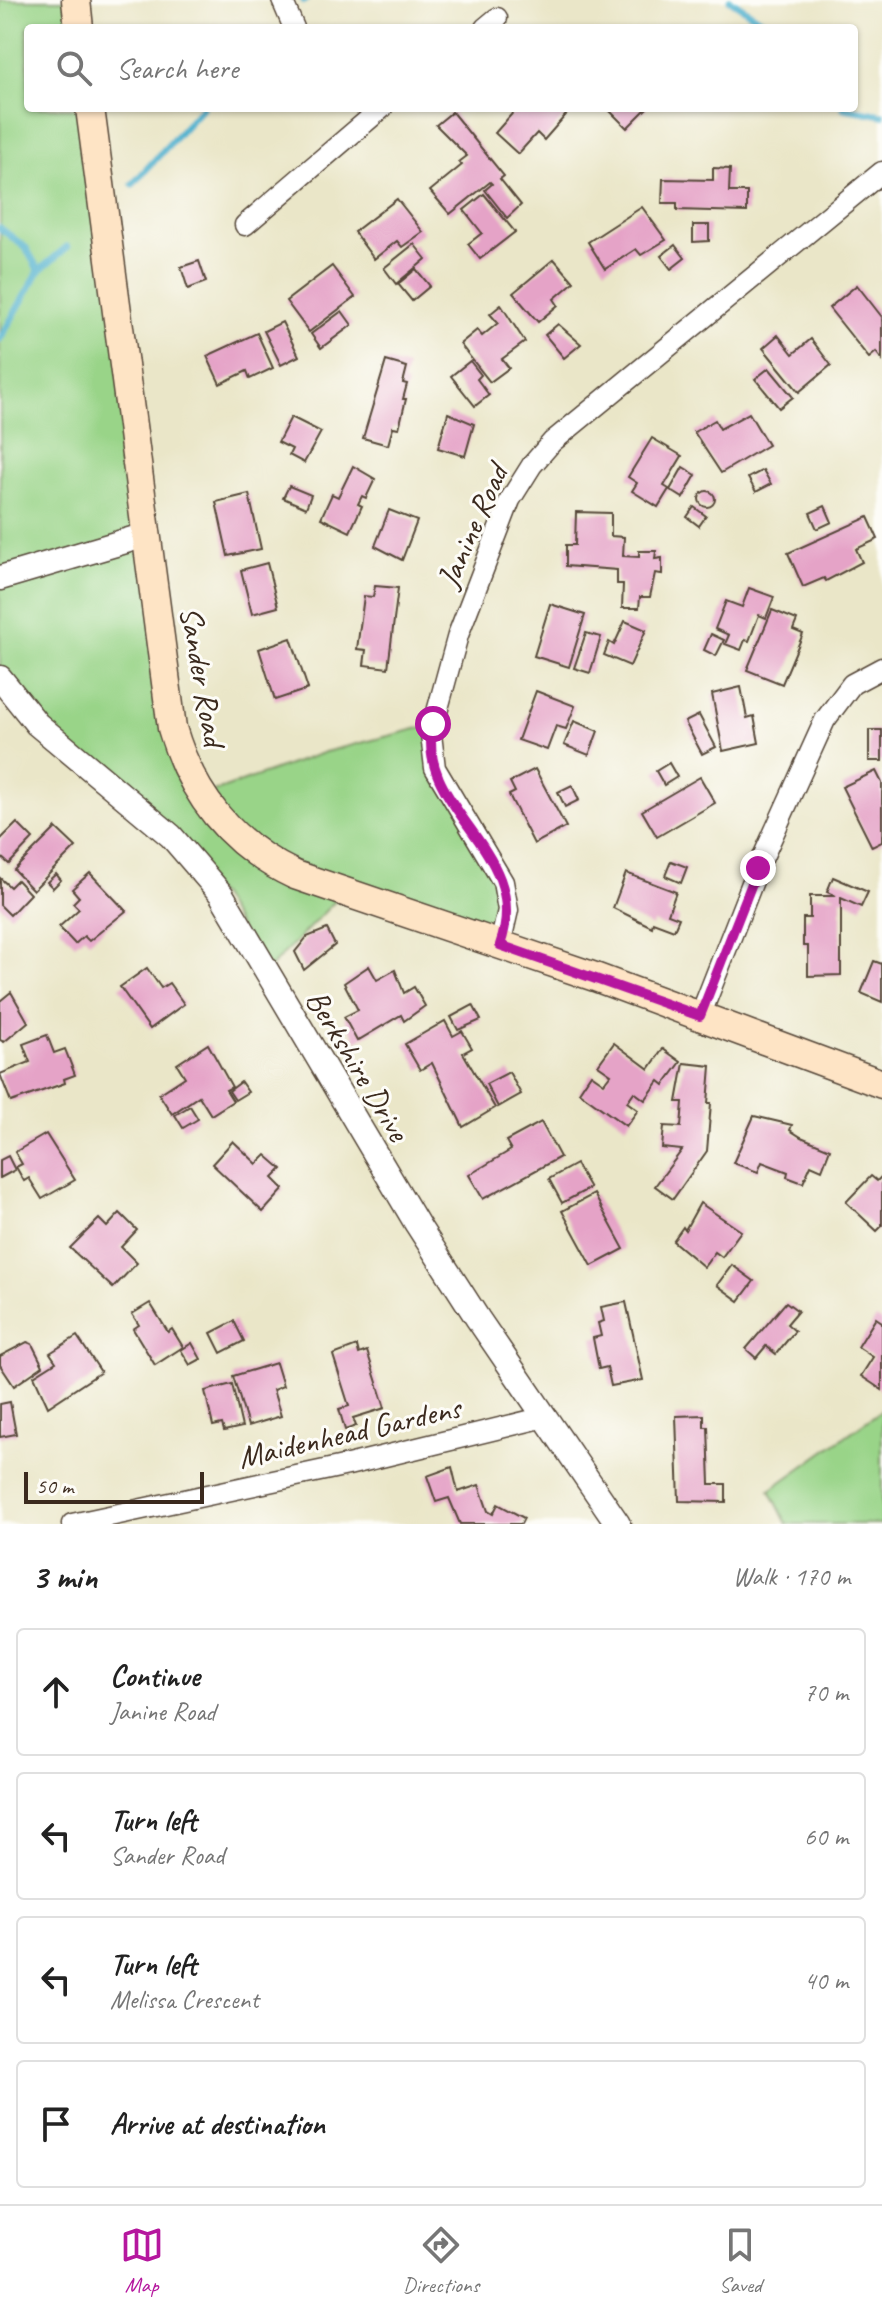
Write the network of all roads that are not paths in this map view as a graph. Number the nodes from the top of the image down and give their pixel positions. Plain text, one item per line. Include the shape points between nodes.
1 (282, 0) edge
2 (292, 24) edge
3 (91, 112) edge
4 (357, 116) edge
5 (882, 172) edge
6 (245, 225) dead end
7 (146, 535) junction
8 (0, 578) edge
9 (882, 668) edge
10 (0, 678) edge
11 (500, 945) junction
12 (700, 1016) junction
13 (882, 1084) edge
14 (545, 1417) junction
15 (72, 1524) edge
16 (618, 1524) edge

1 - 2 street
3 - 7 main road, Sander Road
4 - 6 street
5 - 11 street, Janine Road via 552,442 510,500 458,635 431,744 445,788 503,882 508,910
7 - 8 street
7 - 11 main road, Sander Road via 172,728 186,771 226,829 261,858 295,875
9 - 12 street via 852,684 825,720 758,868
10 - 14 street, Berkshire Drive via 37,724 171,836 221,894 365,1141
11 - 12 main road, Sander Road
12 - 13 main road, Sander Road
14 - 15 street, Maidenhead Gardens
14 - 16 street, Berkshire Drive

